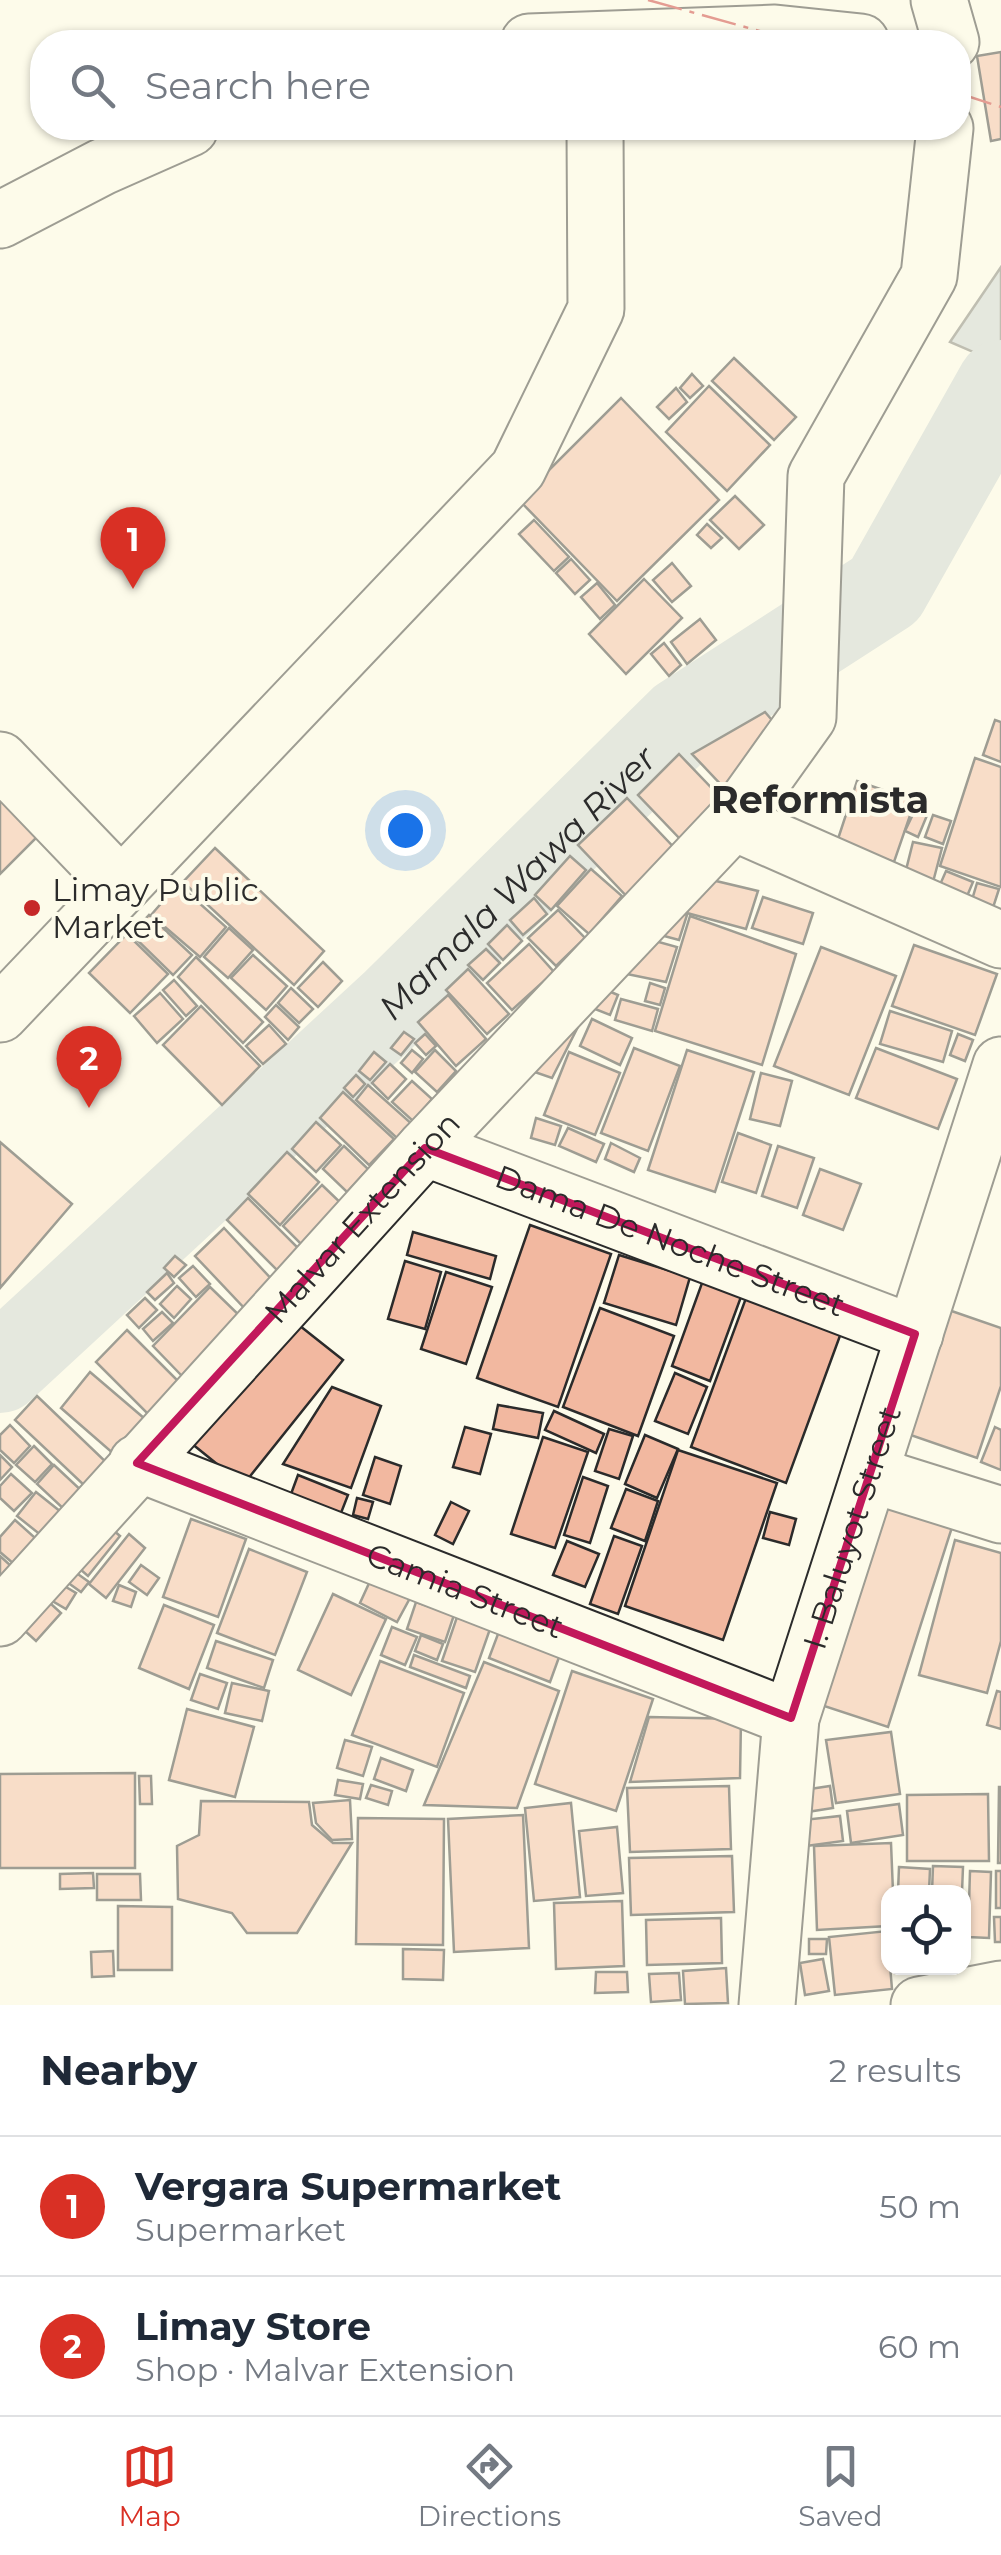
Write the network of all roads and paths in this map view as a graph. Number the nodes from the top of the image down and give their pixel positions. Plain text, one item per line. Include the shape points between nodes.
1 (939, 0) edge
2 (947, 30) edge
3 (163, 140) edge
4 (595, 140) edge
5 (944, 140) edge
6 (0, 220) edge
7 (0, 760) edge
8 (733, 822) junction
9 (120, 885) junction
10 (1001, 940) edge
11 (0, 1014) edge
12 (1001, 1065) edge
13 (992, 1127) edge
14 (425, 1148) junction
15 (915, 1334) junction
16 (138, 1462) junction
17 (870, 1474) junction
18 (1001, 1515) edge
19 (0, 1618) edge
20 (791, 1718) junction
21 (1001, 1989) edge
22 (767, 2005) edge
23 (919, 2005) edge

1 - 2 street
3 - 6 street
4 - 9 street via 596,309 518,468
5 - 8 street, Malvar Extension via 929,276 816,476 808,716
7 - 9 street
8 - 10 street
8 - 14 street, Malvar Extension
9 - 11 street
12 - 13 street, I. Baluyot Street
13 - 15 street, I. Baluyot Street
14 - 15 street, Dama De Noche Street
14 - 16 street, Malvar Extension
15 - 17 street, I. Baluyot Street
16 - 19 street, Malvar Extension
16 - 20 street, Camia Street
17 - 18 street
17 - 20 street, I. Baluyot Street
20 - 22 street, I. Baluyot Street
21 - 23 street

